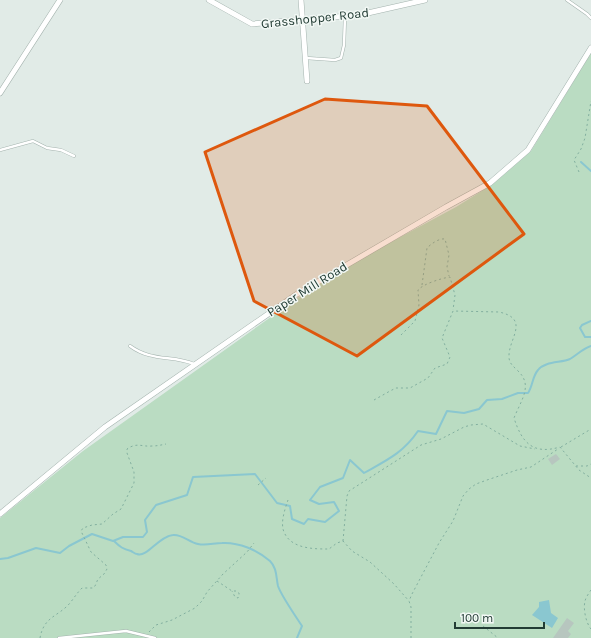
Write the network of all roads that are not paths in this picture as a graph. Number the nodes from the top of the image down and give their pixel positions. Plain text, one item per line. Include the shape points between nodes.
1 (60, 0) edge
2 (209, 0) edge
3 (301, 0) edge
4 (425, 0) edge
5 (567, 0) edge
6 (346, 17) junction
7 (591, 18) edge
8 (302, 20) junction
9 (591, 48) edge
10 (305, 58) junction
11 (307, 81) dead end
12 (0, 93) edge
13 (0, 150) edge
14 (74, 156) dead end
15 (130, 346) dead end
16 (194, 365) junction
17 (0, 514) edge
18 (59, 638) edge
19 (155, 638) edge

1 - 12 street
2 - 8 street, Grasshopper Road via 252,24
3 - 8 street
4 - 6 street, Grasshopper Road
5 - 7 lane
6 - 8 street, Grasshopper Road
6 - 10 lane via 341,58
8 - 10 street
9 - 16 street, Paper Mill Road via 528,150 490,183 314,283
10 - 11 street
13 - 14 lane via 33,141
15 - 16 lane via 152,357 182,360
16 - 17 street, Paper Mill Road via 104,427
18 - 19 lane via 126,631

